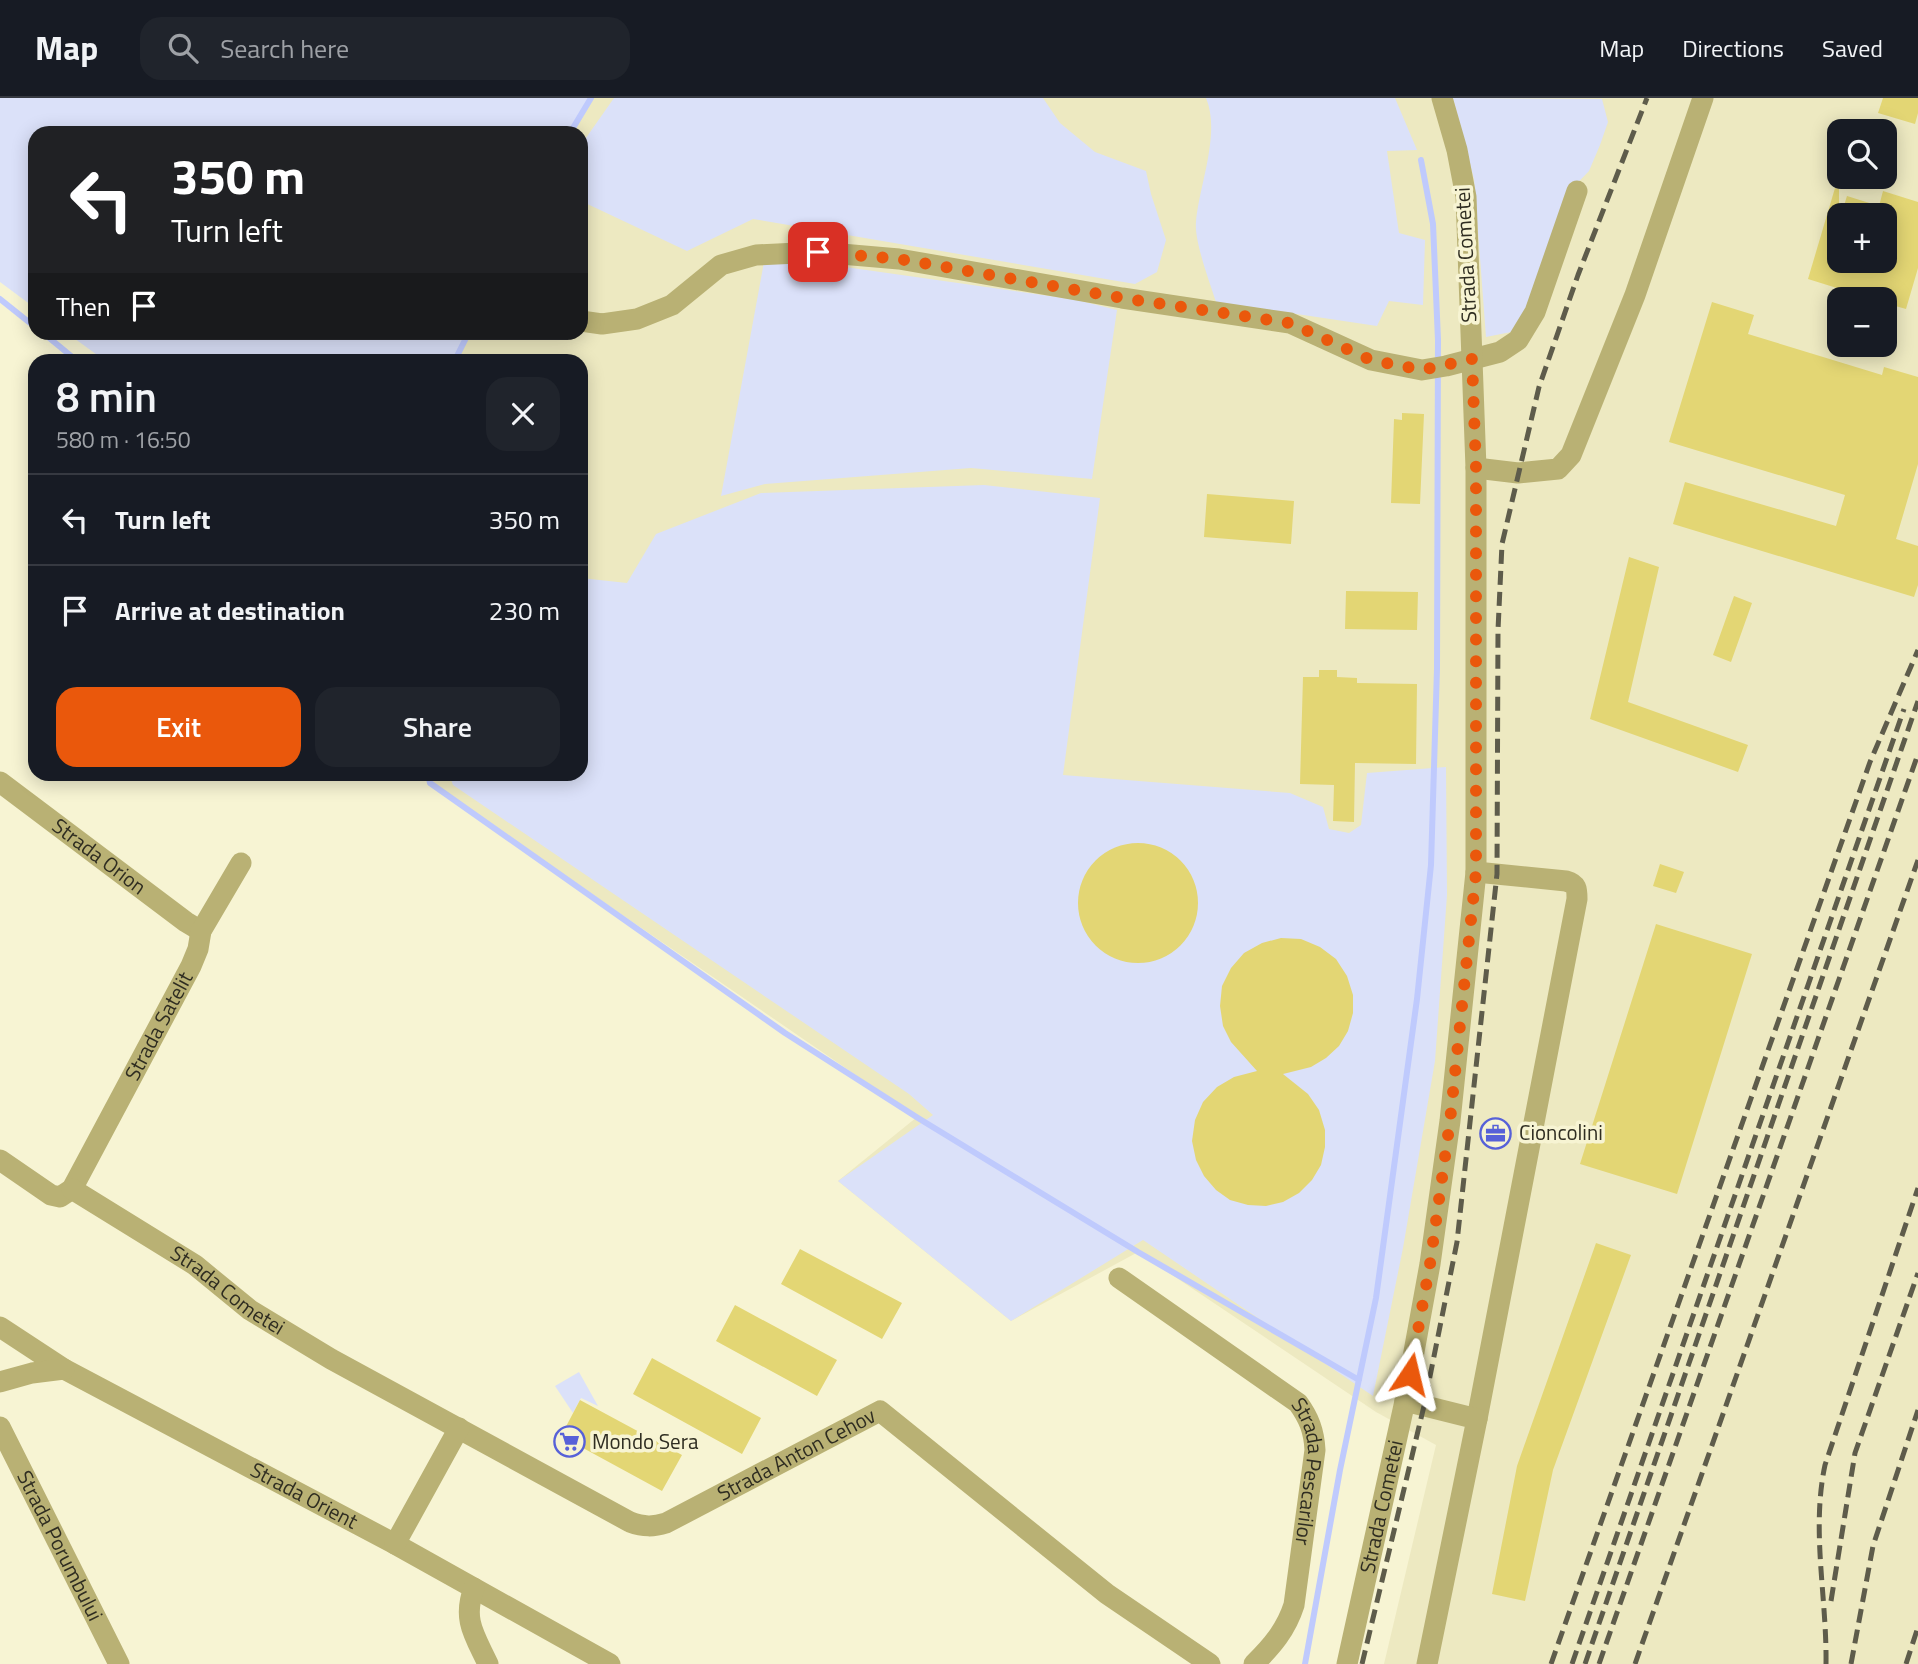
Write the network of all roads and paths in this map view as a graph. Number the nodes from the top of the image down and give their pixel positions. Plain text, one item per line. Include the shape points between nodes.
1 (1441, 98) edge
2 (1703, 98) edge
3 (1577, 191) dead end
4 (588, 322) edge
5 (1472, 359) junction
6 (1476, 468) junction
7 (0, 782) edge
8 (241, 863) dead end
9 (1476, 872) junction
10 (201, 931) junction
11 (0, 1160) edge
12 (72, 1189) junction
13 (1119, 1278) dead end
14 (0, 1327) edge
15 (64, 1369) junction
16 (0, 1382) edge
17 (1405, 1401) junction
18 (1477, 1419) junction
19 (0, 1427) edge
20 (459, 1428) junction
21 (395, 1544) junction
22 (474, 1588) junction
23 (120, 1664) edge
24 (488, 1664) edge
25 (610, 1664) edge
26 (1210, 1664) edge
27 (1254, 1664) edge
28 (1347, 1664) edge
29 (1427, 1664) edge

1 - 5 street, Strada Cometei via 1466,197
2 - 6 street via 1635,295 1572,455 1558,469 1518,473
3 - 5 street via 1535,312 1518,340 1500,352
4 - 5 street via 637,319 672,305 721,265 756,255 818,252 899,259 1290,323 1371,360 1422,370
5 - 6 street, Strada Cometei
6 - 9 street, Strada Cometei
7 - 10 street, Strada Orion
8 - 10 street, Strada Satelit
9 - 17 street, Strada Cometei via 1450,1121
9 - 18 street via 1566,881 1577,888
10 - 12 street, Strada Satelit via 191,966
11 - 12 street via 51,1195 67,1195
12 - 20 street, Strada Cometei via 195,1265 250,1310
13 - 27 street, Strada Pescarilor via 1298,1403 1314,1432 1294,1605 1282,1634
14 - 15 street, Strada Orient
15 - 16 street
15 - 21 street, Strada Orient
17 - 18 street
17 - 28 street, Strada Cometei
18 - 29 street
19 - 23 street, Strada Porumbului
20 - 21 street
20 - 26 street, Strada Anton Cehov via 630,1522 654,1527 880,1411 1107,1594
21 - 22 street, Strada Orient
22 - 24 street via 468,1617
22 - 25 street, Strada Orient

